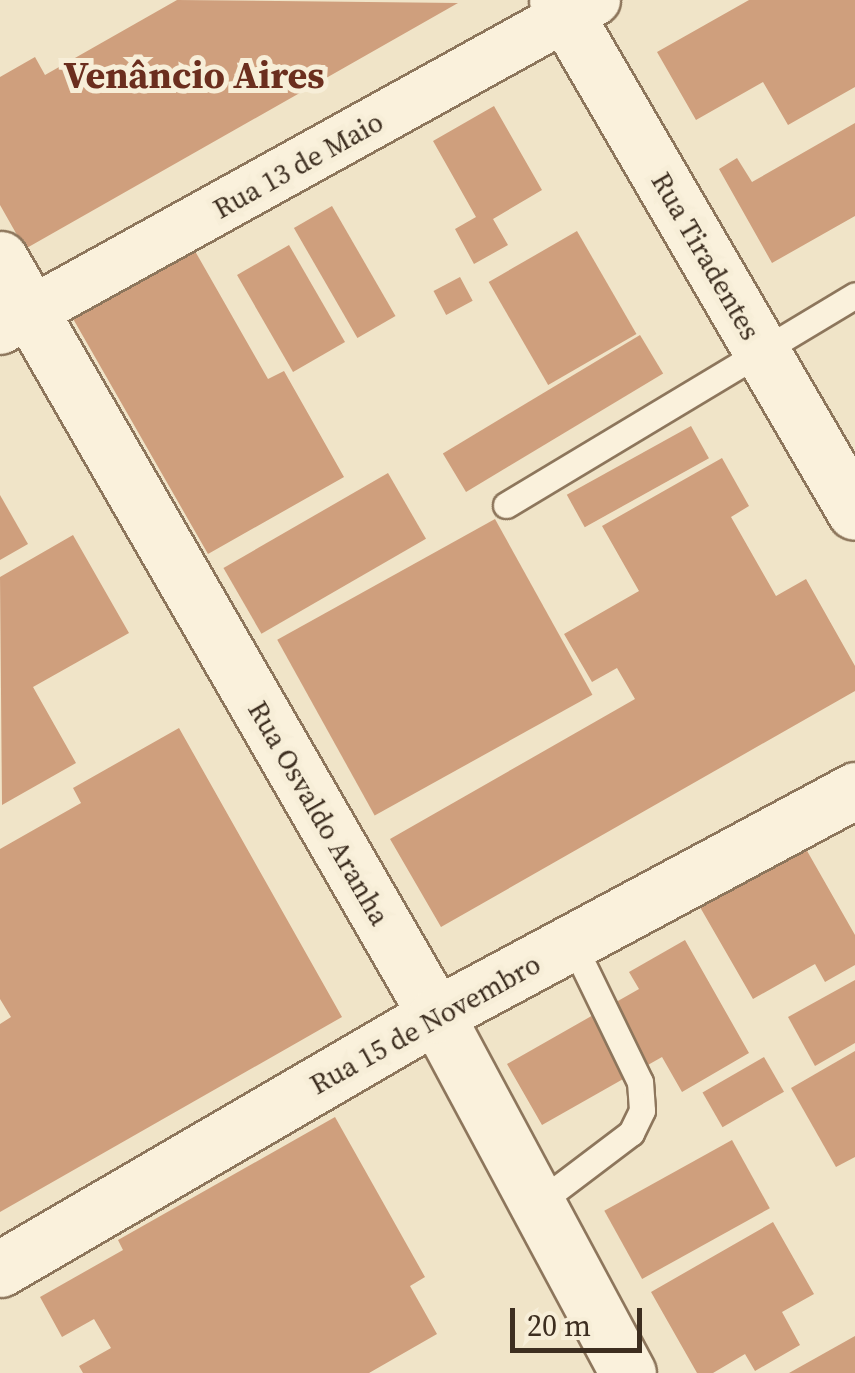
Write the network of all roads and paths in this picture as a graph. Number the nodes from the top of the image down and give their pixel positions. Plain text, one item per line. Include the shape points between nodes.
1 (573, 5) edge
2 (0, 259) edge
3 (855, 295) edge
4 (15, 321) edge
5 (760, 349) junction
6 (506, 506) dead end
7 (855, 512) edge
8 (855, 790) edge
9 (572, 942) junction
10 (436, 1015) junction
11 (537, 1204) junction
12 (0, 1269) edge
13 (628, 1373) edge

1 - 4 street, Rua 13 de Maio
1 - 5 main road, Rua Tiradentes
2 - 4 main road, Rua Osvaldo Aranha
3 - 5 lane
4 - 10 main road, Rua Osvaldo Aranha
5 - 6 lane
5 - 7 main road, Rua Tiradentes
8 - 9 main road, Rua 15 de Novembro
9 - 10 main road, Rua 15 de Novembro
9 - 11 lane via 640,1082 642,1110 631,1134
10 - 11 main road, Rua Osvaldo Aranha
10 - 12 main road, Rua 15 de Novembro
11 - 13 main road, Rua Osvaldo Aranha

